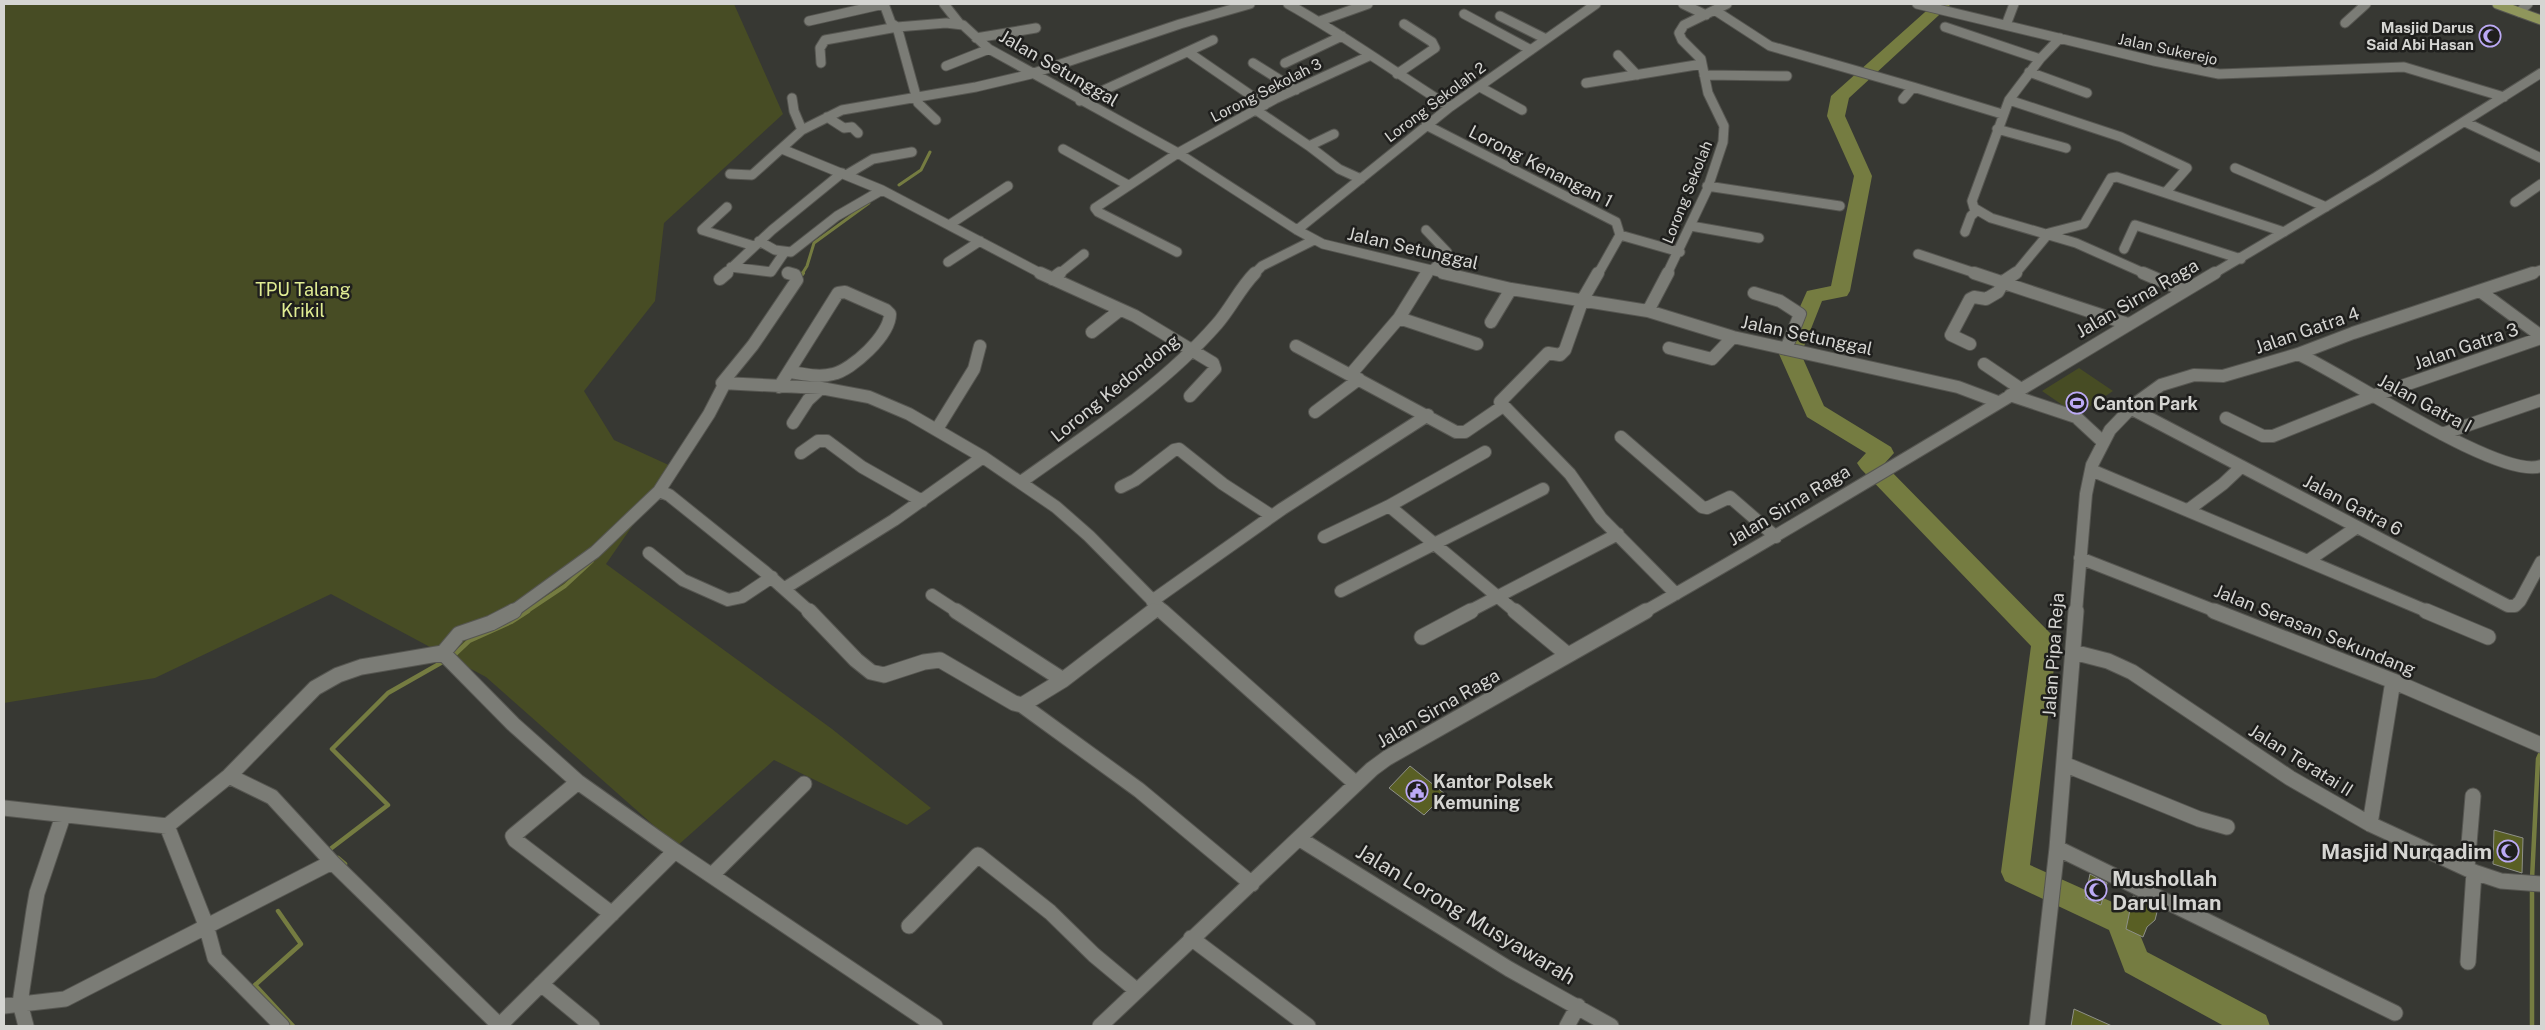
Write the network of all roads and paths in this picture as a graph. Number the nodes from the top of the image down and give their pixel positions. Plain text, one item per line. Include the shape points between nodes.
1 (884, 4) edge
2 (944, 4) edge
3 (1250, 4) edge
4 (1288, 4) edge
5 (1341, 4) edge
6 (1368, 4) edge
7 (1596, 4) edge
8 (1683, 4) edge
9 (1727, 4) edge
10 (1917, 4) edge
11 (2014, 4) edge
12 (2366, 4) edge
13 (2497, 4) edge
14 (2528, 4) edge
15 (1349, 10) junction
16 (2519, 12) junction
17 (1711, 13) junction
18 (1464, 14) dead end
19 (1500, 16) dead end
20 (2541, 20) edge
21 (809, 21) dead end
22 (1320, 21) junction
23 (959, 23) junction
24 (2345, 23) dead end
25 (1404, 24) dead end
26 (2006, 25) junction
27 (897, 27) junction
28 (1945, 27) dead end
29 (1036, 28) dead end
30 (1342, 36) junction
31 (976, 38) junction
32 (2060, 38) junction
33 (1546, 39) junction
34 (1213, 40) dead end
35 (989, 49) junction
36 (1532, 50) junction
37 (1188, 52) junction
38 (1618, 55) dead end
39 (1369, 56) junction
40 (2040, 59) junction
41 (821, 63) dead end
42 (1253, 63) dead end
43 (1285, 63) dead end
44 (946, 66) dead end
45 (1703, 70) junction
46 (2030, 72) junction
47 (2541, 73) edge
48 (1031, 74) junction
49 (1397, 74) junction
50 (1637, 75) junction
51 (1787, 76) dead end
52 (1586, 83) dead end
53 (1480, 86) junction
54 (1913, 87) junction
55 (1296, 90) junction
56 (2087, 93) dead end
57 (917, 97) junction
58 (2504, 97) junction
59 (792, 98) dead end
60 (1903, 100) dead end
61 (2009, 100) junction
62 (1080, 101) junction
63 (1261, 107) junction
64 (1450, 107) junction
65 (1522, 110) dead end
66 (2002, 114) junction
67 (827, 117) junction
68 (936, 120) dead end
69 (2466, 122) junction
70 (1426, 125) junction
71 (1998, 129) junction
72 (802, 130) junction
73 (858, 133) dead end
74 (1334, 134) dead end
75 (1309, 146) junction
76 (2066, 148) dead end
77 (782, 149) junction
78 (1063, 149) dead end
79 (912, 152) dead end
80 (1178, 153) junction
81 (2541, 158) edge
82 (2235, 168) dead end
83 (730, 174) dead end
84 (844, 174) junction
85 (1361, 178) junction
86 (2541, 184) edge
87 (1128, 185) junction
88 (1008, 186) dead end
89 (1707, 186) junction
90 (882, 190) junction
91 (2166, 192) junction
92 (2515, 202) dead end
93 (1840, 206) dead end
94 (727, 207) dead end
95 (2326, 207) junction
96 (1976, 211) junction
97 (949, 225) junction
98 (1691, 226) junction
99 (1297, 230) junction
100 (1426, 230) dead end
101 (1965, 232) dead end
102 (2284, 232) junction
103 (2048, 234) junction
104 (1620, 235) junction
105 (1759, 238) dead end
106 (1314, 240) junction
107 (980, 241) junction
108 (757, 243) junction
109 (2124, 249) dead end
110 (1176, 252) dead end
111 (1680, 252) junction
112 (784, 253) junction
113 (1084, 254) dead end
114 (1918, 254) dead end
115 (2241, 259) junction
116 (948, 262) dead end
117 (731, 267) junction
118 (1430, 270) junction
119 (2541, 270) edge
120 (788, 273) dead end
121 (720, 279) dead end
122 (1052, 279) junction
123 (2004, 281) junction
124 (1511, 289) junction
125 (2185, 291) junction
126 (2480, 291) junction
127 (1754, 293) dead end
128 (1583, 300) junction
129 (1120, 310) junction
130 (1648, 311) junction
131 (1398, 318) junction
132 (1491, 322) dead end
133 (2128, 324) junction
134 (1092, 332) dead end
135 (1733, 337) junction
136 (2541, 337) edge
137 (1477, 344) dead end
138 (1970, 344) dead end
139 (980, 346) dead end
140 (1296, 346) dead end
141 (1670, 348) dead end
142 (1790, 349) junction
143 (1191, 350) junction
144 (2298, 354) junction
145 (1984, 364) dead end
146 (790, 372) junction
147 (1355, 377) junction
148 (730, 384) junction
149 (780, 387) junction
150 (821, 388) junction
151 (2016, 392) junction
152 (1190, 396) dead end
153 (2373, 396) junction
154 (2541, 400) edge
155 (1998, 402) junction
156 (1503, 406) junction
157 (2130, 408) junction
158 (1315, 412) dead end
159 (1428, 415) junction
160 (2226, 418) dead end
161 (793, 423) dead end
162 (937, 429) junction
163 (2442, 434) junction
164 (1621, 437) dead end
165 (2102, 442) junction
166 (1485, 452) dead end
167 (801, 453) dead end
168 (983, 457) junction
169 (2541, 466) edge
170 (2241, 467) junction
171 (2091, 470) junction
172 (1021, 482) junction
173 (1121, 487) dead end
174 (1543, 489) dead end
175 (663, 493) junction
176 (922, 501) junction
177 (1389, 506) junction
178 (2188, 510) junction
179 (1272, 516) junction
180 (2357, 527) junction
181 (1618, 534) junction
182 (1324, 537) dead end
183 (1776, 537) junction
184 (1434, 545) junction
185 (649, 553) dead end
186 (2080, 558) junction
187 (2309, 560) junction
188 (2541, 562) edge
189 (772, 577) junction
190 (785, 588) junction
191 (1341, 591) dead end
192 (1676, 594) junction
193 (932, 595) dead end
194 (1497, 597) junction
195 (1155, 604) junction
196 (1422, 637) dead end
197 (2488, 637) dead end
198 (2073, 652) junction
199 (1568, 655) junction
200 (447, 658) junction
201 (1063, 680) junction
202 (2393, 680) junction
203 (1022, 705) junction
204 (2538, 743) edge
205 (2064, 764) junction
206 (229, 776) junction
207 (578, 782) junction
208 (1354, 782) junction
209 (804, 784) dead end
210 (2473, 796) dead end
211 (4, 808) edge
212 (63, 816) junction
213 (2370, 824) junction
214 (167, 826) junction
215 (2227, 827) dead end
216 (1300, 839) junction
217 (2057, 848) junction
218 (675, 851) junction
219 (332, 862) junction
220 (2471, 870) junction
221 (712, 875) junction
222 (1252, 884) junction
223 (2541, 884) edge
224 (612, 914) junction
225 (206, 926) junction
226 (909, 926) dead end
227 (1191, 938) junction
228 (2468, 962) dead end
229 (541, 984) junction
230 (1136, 990) junction
231 (20, 1003) junction
232 (4, 1006) edge
233 (1578, 1006) junction
234 (2395, 1013) dead end
235 (26, 1026) edge
236 (282, 1026) edge
237 (500, 1026) edge
238 (592, 1026) edge
239 (934, 1026) edge
240 (1100, 1026) edge
241 (1308, 1026) edge
242 (1567, 1026) edge
243 (1611, 1026) edge
244 (2037, 1026) edge

1 - 21 street
1 - 27 street via 890,23
2 - 23 street, Jalan Setunggal
3 - 48 street via 1158,30
4 - 22 street
5 - 15 street
6 - 15 street
7 - 33 street, Lorong Sekolah 2
8 - 17 street
9 - 17 street
10 - 26 street, Jalan Sukerejo
11 - 26 street
12 - 24 street
13 - 16 main road
14 - 16 street
15 - 22 street
16 - 20 main road
17 - 45 street, Lorong Sekolah via 1684,25 1680,33 1681,39 1699,54
17 - 54 street via 1770,46
18 - 36 street
19 - 33 street
22 - 30 street
23 - 27 street
23 - 31 street, Jalan Setunggal
25 - 49 street via 1435,46
26 - 32 street, Jalan Sukerejo
27 - 41 street via 824,40 820,48
27 - 57 street
28 - 40 street
29 - 31 street
30 - 39 street
30 - 43 street
31 - 35 street, Jalan Setunggal
32 - 40 street
32 - 58 street, Jalan Sukerejo via 2172,66 2219,74 2404,67
33 - 36 street, Lorong Sekolah 2
34 - 37 street
35 - 44 street
35 - 48 street, Jalan Setunggal
36 - 53 street, Lorong Sekolah 2
37 - 62 street
37 - 63 street
38 - 50 street
39 - 49 street
39 - 55 street, Lorong Sekolah 3
40 - 46 street
42 - 55 street
45 - 50 street
45 - 51 street
45 - 89 street, Lorong Sekolah via 1708,96 1724,125 1720,154
46 - 56 street
46 - 61 street
47 - 58 street, Jalan Sirna Raga
48 - 57 street
48 - 62 street, Jalan Setunggal
49 - 64 street
50 - 52 street
53 - 64 street, Lorong Sekolah 2
53 - 65 street
54 - 60 street
54 - 66 street
55 - 63 street, Lorong Sekolah 3
57 - 67 street via 857,106
57 - 68 street via 921,108
58 - 69 street, Jalan Sirna Raga
59 - 72 street
61 - 66 street
61 - 91 street via 2122,137 2187,168
62 - 80 street, Jalan Setunggal
63 - 75 street
63 - 80 street, Lorong Sekolah 3
64 - 70 street, Lorong Sekolah 2
66 - 71 street
67 - 72 street
67 - 73 street via 844,128 852,127
69 - 81 street
69 - 95 street, Jalan Sirna Raga
70 - 85 street, Lorong Sekolah 2
70 - 104 street, Lorong Kenangan 1 via 1616,222
71 - 76 street
71 - 96 street via 1972,201
72 - 77 street
74 - 75 street
75 - 85 street via 1339,169
77 - 83 street via 752,175
77 - 84 street
78 - 87 street
79 - 84 street via 873,159
80 - 87 street, Lorong Sekolah 3
80 - 99 street, Jalan Setunggal
82 - 95 street
84 - 90 street
84 - 108 street
85 - 99 street, Lorong Sekolah 2
86 - 92 street
87 - 110 street, Lorong Sekolah 3 via 1096,206 1095,210
88 - 97 street
89 - 93 street
89 - 98 street, Lorong Sekolah
90 - 97 street
90 - 112 street via 837,216 796,250
91 - 102 street
91 - 103 street via 2111,178 2084,224 2060,228
94 - 108 street via 702,230
95 - 102 street, Jalan Sirna Raga
96 - 101 street
96 - 103 street
97 - 107 street
98 - 105 street
98 - 111 street, Lorong Sekolah
99 - 106 street, Jalan Setunggal
100 - 118 street via 1447,252 1445,258
102 - 115 street, Jalan Sirna Raga
103 - 123 street via 2014,274
103 - 125 street
104 - 111 street
104 - 128 street
106 - 118 street, Jalan Setunggal via 1334,248
106 - 143 street, Lorong Kedondong via 1254,272 1220,320
107 - 116 street
107 - 122 street
108 - 112 street
108 - 117 street
109 - 115 street via 2135,225
111 - 130 street, Lorong Sekolah
112 - 117 street via 771,272
113 - 122 street
114 - 123 street
115 - 125 street, Jalan Sirna Raga
117 - 121 street
118 - 124 street, Jalan Setunggal
118 - 131 street
119 - 126 street, Jalan Gatra 4
120 - 148 street via 797,280 722,383
122 - 129 street
123 - 133 street
123 - 138 street via 1998,292 1986,299 1970,299 1951,335
124 - 128 street, Jalan Setunggal
124 - 132 street
125 - 133 street, Jalan Sirna Raga
126 - 136 street
126 - 144 street, Jalan Gatra 4
127 - 142 street via 1780,301 1800,314
128 - 130 street, Jalan Setunggal
128 - 156 street via 1565,350 1560,355 1547,354 1501,400
129 - 134 street
129 - 143 street
130 - 135 street, Jalan Setunggal
131 - 137 street
131 - 147 street
133 - 151 street, Jalan Sirna Raga
135 - 141 street via 1712,359
135 - 142 street, Jalan Setunggal
136 - 153 street, Jalan Gatra 3
139 - 162 street via 974,369
140 - 147 street
142 - 155 street, Jalan Setunggal via 1958,387
143 - 152 street via 1215,366
143 - 172 street, Lorong Kedondong via 1111,418
144 - 153 street, Jalan Gatra I
144 - 157 street, Jalan Gatra 4 via 2223,376 2175,380 2153,389
145 - 151 street
146 - 146 street via 825,376 847,369 885,331 890,314 840,292
146 - 149 street
147 - 158 street
147 - 159 street
148 - 149 street
148 - 175 street
149 - 150 street
150 - 161 street via 808,400
150 - 162 street via 853,392 887,402
151 - 155 street, Jalan Sirna Raga
151 - 165 street via 2078,419
153 - 160 street, Jalan Gatra 3 via 2274,436 2263,436
153 - 163 street, Jalan Gatra I
154 - 163 street
155 - 183 street, Jalan Sirna Raga
156 - 159 street via 1462,433
156 - 181 street via 1570,474 1601,518
157 - 165 street, Jalan Gatra 4
157 - 170 street, Jalan Gatra 6
159 - 179 street
162 - 168 street
163 - 169 street, Jalan Gatra I via 2522,468
164 - 183 street via 1702,507 1707,508 1730,497
165 - 171 street, Jalan Pipa Reja
166 - 177 street
167 - 176 street via 818,441 827,441
168 - 172 street
168 - 176 street
170 - 178 street
170 - 180 street, Jalan Gatra 6
171 - 178 street
171 - 186 street, Jalan Pipa Reja
172 - 195 street via 1089,536
173 - 179 street via 1179,449 1223,484
174 - 184 street
175 - 189 street
175 - 200 street via 573,569 507,615 459,634
176 - 190 street
177 - 182 street
177 - 184 street
178 - 187 street
179 - 195 street
180 - 187 street
180 - 188 street, Jalan Gatra 6 via 2508,606 2515,606 2520,601
181 - 192 street
181 - 194 street via 1578,552
183 - 192 street, Jalan Sirna Raga
184 - 191 street
184 - 194 street
185 - 189 street via 683,580 728,600 742,597
186 - 198 street, Jalan Pipa Reja
186 - 202 street, Jalan Serasan Sekundang
187 - 197 street
189 - 190 street
190 - 203 street via 870,671 878,675 925,660 940,660
192 - 199 street, Jalan Sirna Raga
193 - 201 street
194 - 196 street
194 - 199 street
195 - 201 street
195 - 208 street
198 - 205 street, Jalan Pipa Reja
198 - 213 street, Jalan Teratai II via 2108,661 2132,672 2290,778
199 - 208 street, Jalan Sirna Raga via 1387,758
200 - 206 street via 361,667 327,680 315,688
200 - 207 street via 513,724
201 - 203 street
202 - 204 street, Jalan Serasan Sekundang
202 - 213 street
203 - 222 street via 1139,790
205 - 215 street
205 - 217 street, Jalan Pipa Reja
206 - 214 street
206 - 219 street via 272,797
207 - 218 street
207 - 224 street via 514,836 515,840
208 - 216 street, Jalan Sirna Raga
209 - 221 street
210 - 220 street
211 - 212 street
212 - 214 street
212 - 231 street via 37,893
213 - 220 street, Jalan Teratai II
214 - 225 street
216 - 222 street, Jalan Sirna Raga
216 - 233 street, Jalan Lorong Musyawarah via 1509,969
217 - 234 street
217 - 244 street, Jalan Pipa Reja
218 - 221 street
218 - 224 street
219 - 225 street
219 - 237 street
220 - 223 street, Jalan Teratai II via 2501,881
220 - 228 street
221 - 239 street
222 - 227 street, Jalan Sirna Raga
224 - 229 street
225 - 231 street via 65,999
225 - 236 street via 212,952 219,963
226 - 230 street via 979,856 1050,912
227 - 230 street, Jalan Sirna Raga
227 - 241 street
229 - 237 street
229 - 238 street
230 - 240 street, Jalan Sirna Raga
231 - 232 street
231 - 235 street
233 - 242 street
233 - 243 street, Jalan Lorong Musyawarah

